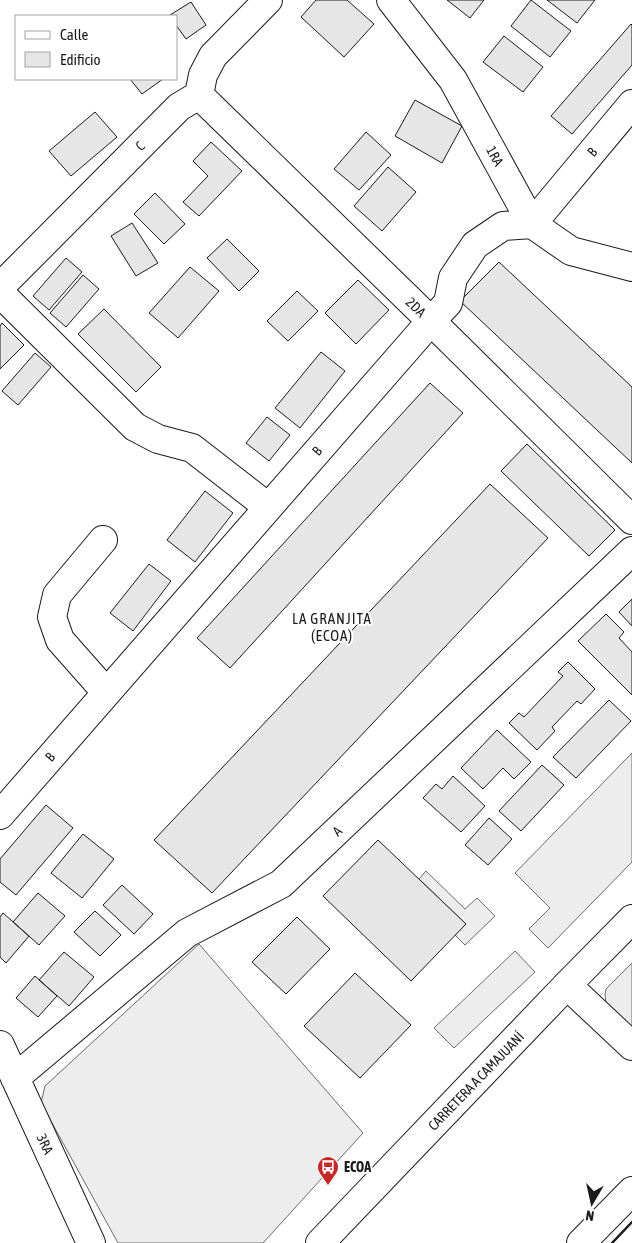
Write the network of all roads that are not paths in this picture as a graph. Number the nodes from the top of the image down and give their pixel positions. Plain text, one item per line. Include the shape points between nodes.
1 (268, 0) edge
2 (391, 0) edge
3 (199, 95) junction
4 (632, 104) edge
5 (532, 224) junction
6 (632, 267) edge
7 (0, 287) edge
8 (0, 293) edge
9 (431, 321) junction
10 (268, 507) junction
11 (632, 520) edge
12 (103, 540) dead end
13 (632, 551) edge
14 (106, 692) junction
15 (0, 815) edge
16 (632, 919) edge
17 (567, 985) junction
18 (0, 1044) edge
19 (632, 1046) edge
20 (15, 1078) junction
21 (632, 1191) edge
22 (91, 1243) edge
23 (320, 1243) edge
24 (580, 1243) edge

1 - 3 street via 213,56 203,75
2 - 5 street, 1RA via 453,80
3 - 7 street, C via 179,107
3 - 9 street, 2DA
4 - 5 street, B
5 - 6 street, 1RA via 571,251
5 - 9 street, B via 503,226 475,245 453,278 448,303
8 - 10 street via 135,427 158,439 192,448
9 - 10 street, B
9 - 11 street, 2DA
10 - 14 street, B
12 - 14 street via 56,595 52,617 60,640
13 - 20 street, A via 281,884 187,933
14 - 15 street, B
16 - 17 street, CARRETERA A CAMAJUANÍ
17 - 19 street
17 - 23 street, CARRETERA A CAMAJUANÍ
18 - 20 street, 3RA
20 - 22 street, 3RA
21 - 24 street

